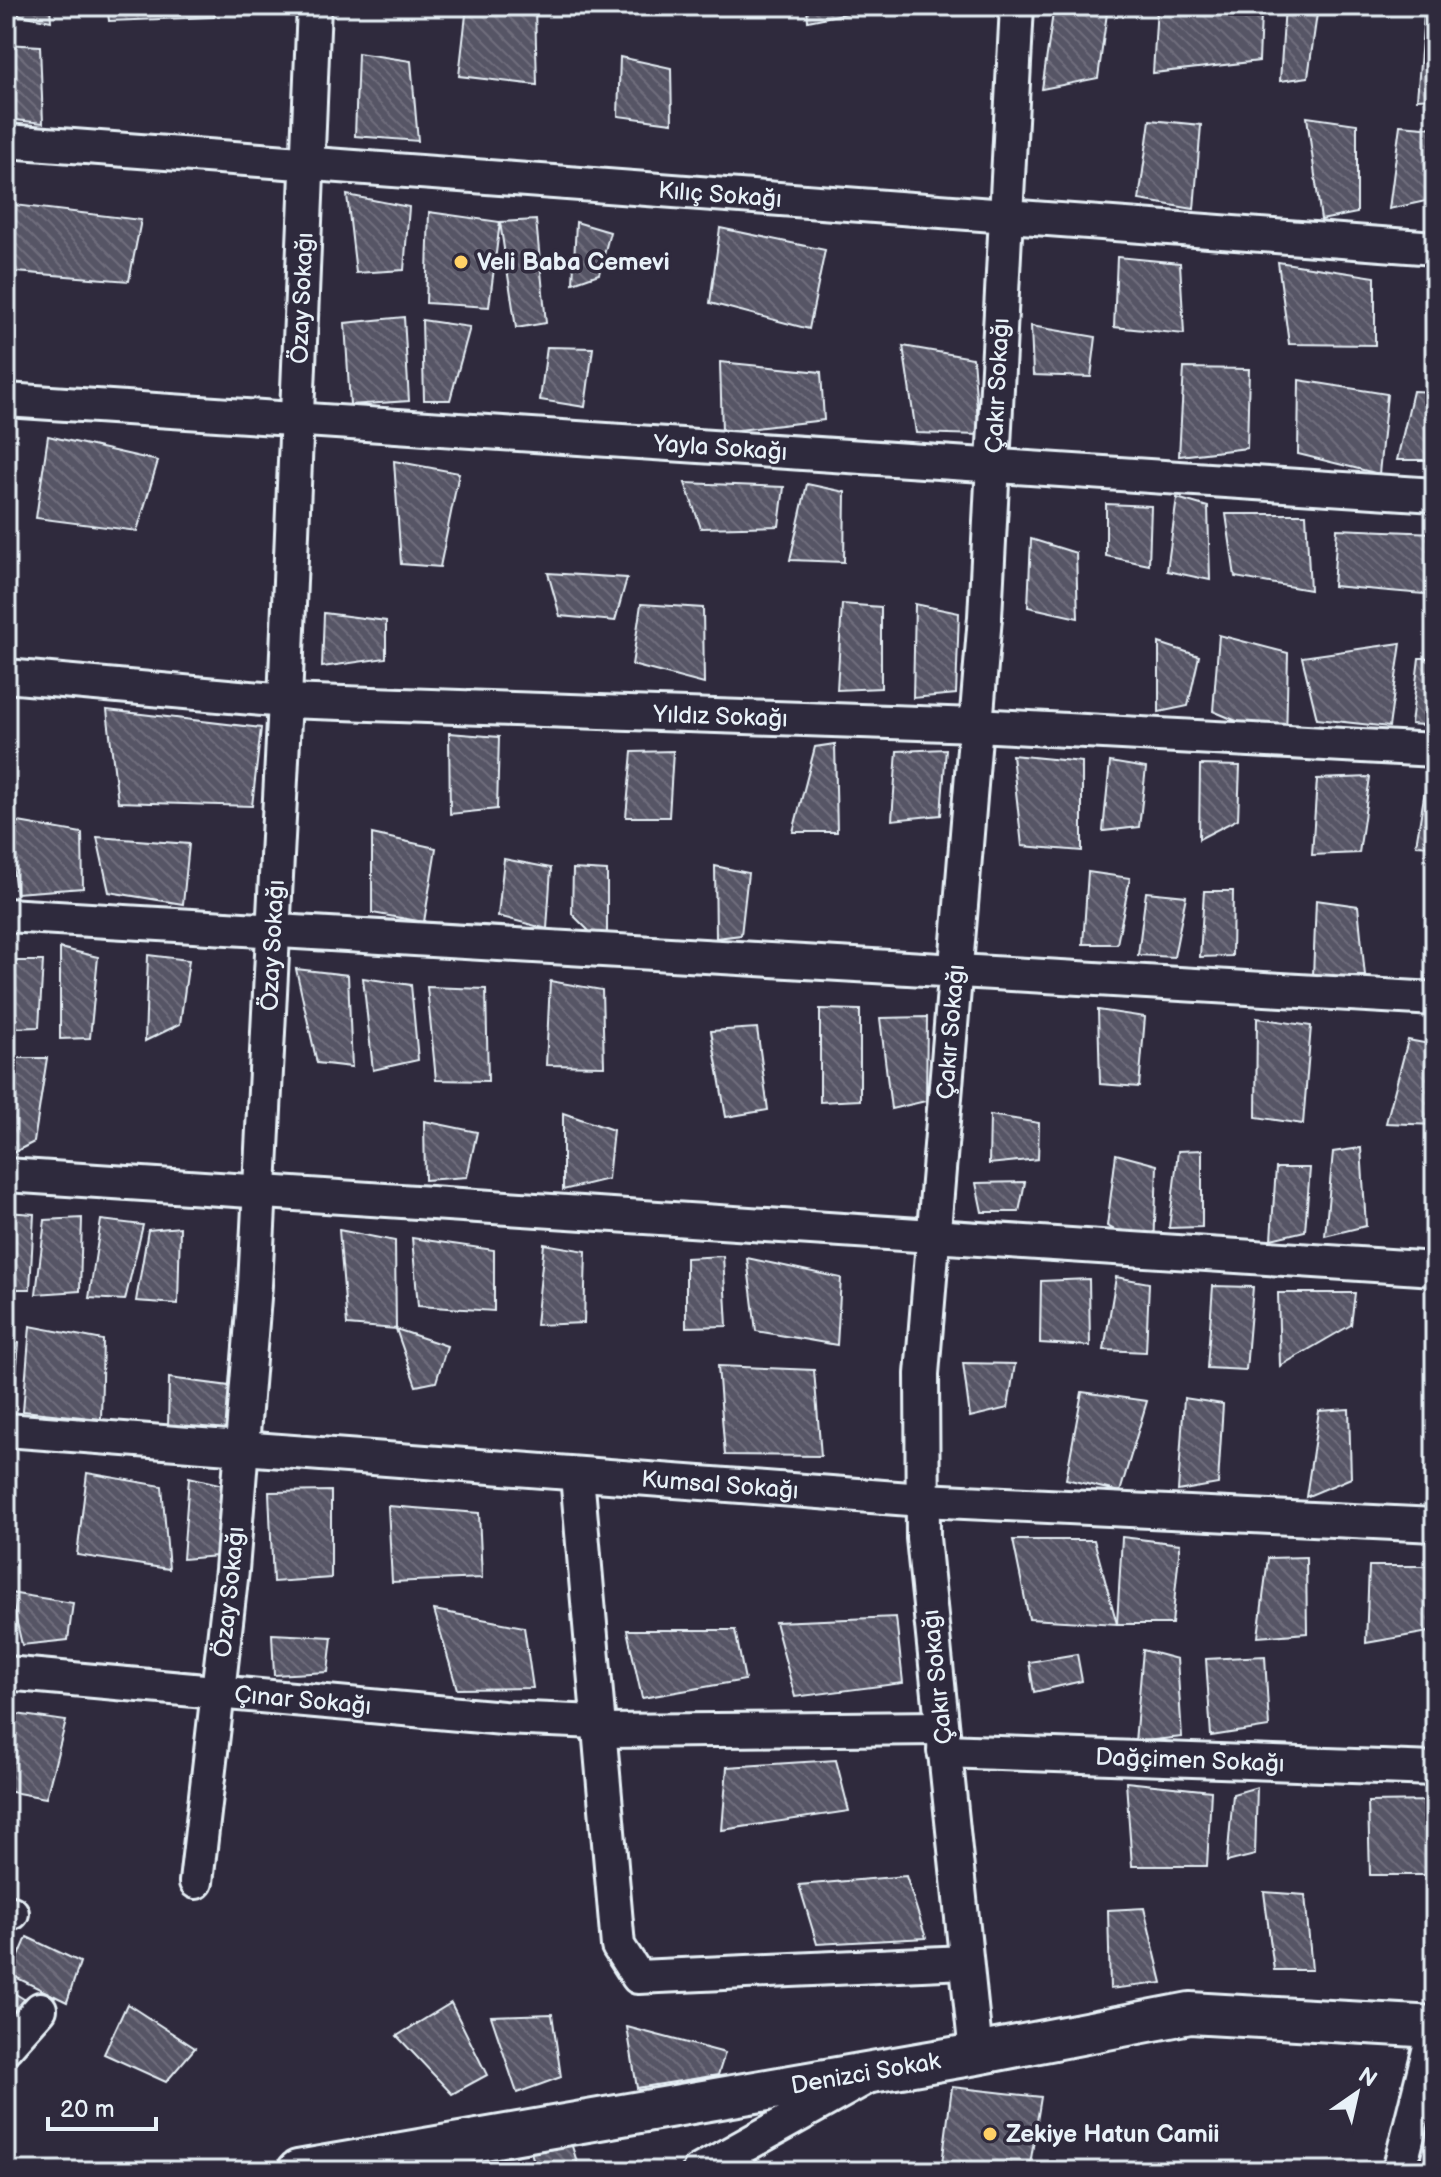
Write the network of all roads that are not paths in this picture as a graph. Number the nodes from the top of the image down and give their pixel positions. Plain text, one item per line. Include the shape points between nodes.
1 (314, 6) edge
2 (1017, 6) edge
3 (6, 141) edge
4 (307, 164) junction
5 (1006, 216) junction
6 (1435, 248) edge
7 (6, 400) edge
8 (295, 419) junction
9 (993, 466) junction
10 (1435, 495) edge
11 (6, 676) edge
12 (285, 701) junction
13 (976, 725) junction
14 (1435, 750) edge
15 (6, 915) edge
16 (272, 929) junction
17 (955, 970) junction
18 (1435, 999) edge
19 (6, 1175) edge
20 (260, 1190) junction
21 (934, 1237) junction
22 (1435, 1269) edge
23 (6, 1430) edge
24 (242, 1450) junction
25 (577, 1475) junction
26 (923, 1500) junction
27 (1435, 1525) edge
28 (6, 1673) edge
29 (217, 1694) junction
30 (599, 1726) junction
31 (943, 1739) junction
32 (1435, 1769) edge
33 (196, 1882) dead end
34 (965, 1962) junction
35 (40, 2009) dead end
36 (1435, 2027) edge
37 (6, 2047) edge
38 (976, 2054) junction
39 (879, 2071) junction
40 (1426, 2096) edge
41 (298, 2171) edge
42 (699, 2171) edge
43 (1399, 2171) edge

1 - 4 street, Özay Sokağı
2 - 5 street, Çakır Sokağı
3 - 4 street, Kılıç Sokağı
4 - 5 street, Kılıç Sokağı
4 - 8 street, Özay Sokağı
5 - 6 street, Kılıç Sokağı
5 - 9 street, Çakır Sokağı
7 - 8 street, Yayla Sokağı
8 - 9 street, Yayla Sokağı
8 - 12 street, Özay Sokağı
9 - 10 street, Yayla Sokağı
9 - 13 street, Çakır Sokağı
11 - 12 street, Yıldız Sokağı
12 - 13 street, Yıldız Sokağı
12 - 16 street, Özay Sokağı
13 - 14 street, Yıldız Sokağı
13 - 17 street, Çakır Sokağı
15 - 16 street
16 - 17 street
16 - 20 street, Özay Sokağı
17 - 18 street
17 - 21 street, Çakır Sokağı
19 - 20 street
20 - 21 street
20 - 24 street, Özay Sokağı
21 - 22 street
21 - 26 street, Çakır Sokağı via 922,1374
23 - 24 street, Kumsal Sokağı
24 - 25 street, Kumsal Sokağı
24 - 29 street, Özay Sokağı
25 - 26 street, Kumsal Sokağı
25 - 30 street
26 - 27 street, Kumsal Sokağı
26 - 31 street, Çakır Sokağı
28 - 29 street, Çınar Sokağı
29 - 30 street, Çınar Sokağı
29 - 33 street, Özay Sokağı
30 - 31 street, Çınar Sokağı
30 - 34 street via 618,1946 638,1977
31 - 32 street, Dağçimen Sokağı
31 - 34 street, Çakır Sokağı
34 - 38 street, Çakır Sokağı
35 - 37 street
36 - 38 street, Denizci Sokak via 1190,2013
36 - 40 street
38 - 39 street, Denizci Sokak
39 - 41 street, Denizci Sokak
39 - 42 street
40 - 43 street

